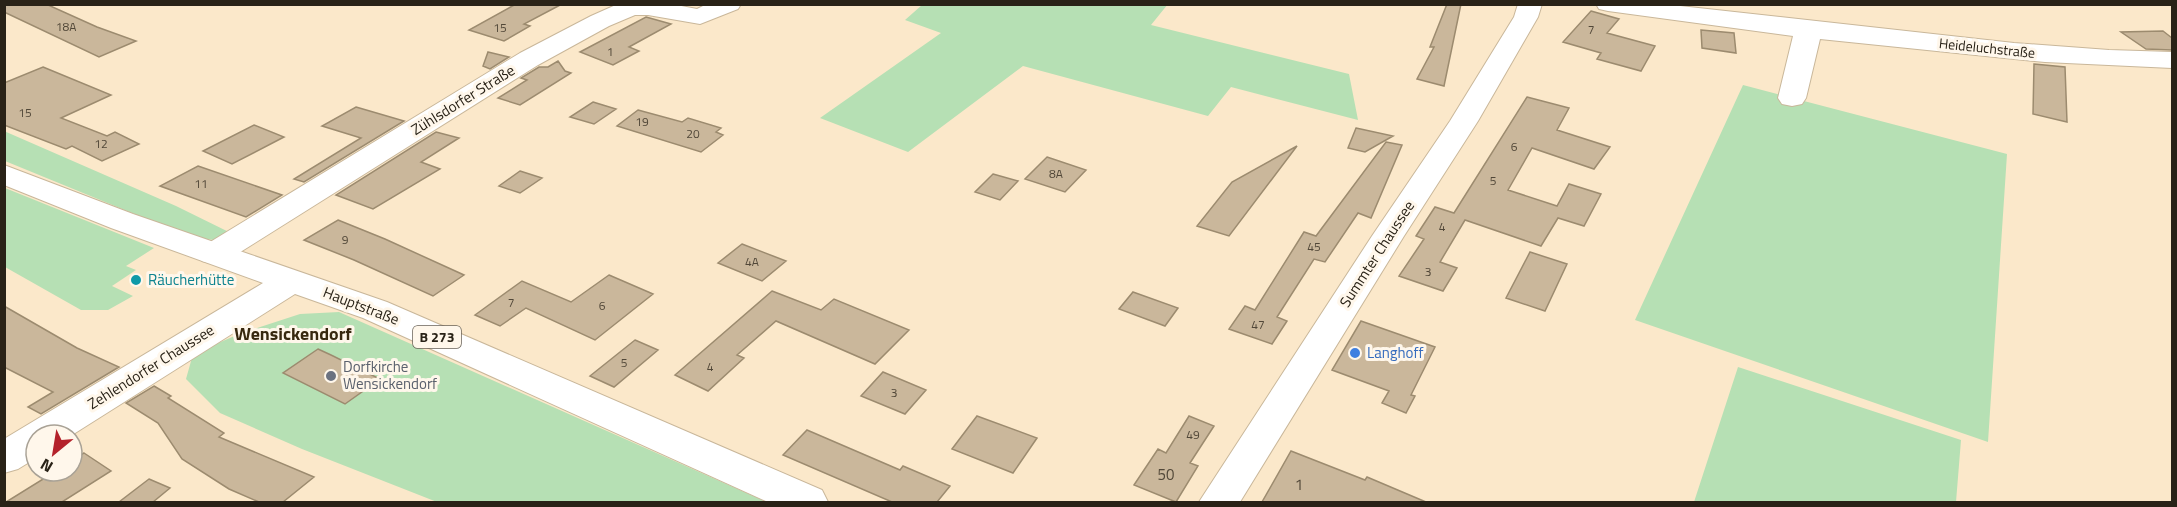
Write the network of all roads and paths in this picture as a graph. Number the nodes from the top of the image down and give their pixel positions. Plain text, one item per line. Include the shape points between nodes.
1 (729, 4) edge
2 (1530, 4) edge
3 (1608, 4) edge
4 (1802, 30) junction
5 (2172, 60) edge
6 (1792, 98) dead end
7 (4, 174) edge
8 (214, 254) junction
9 (291, 281) junction
10 (61, 423) edge
11 (24, 446) edge
12 (4, 458) edge
13 (807, 502) edge
14 (1219, 502) edge

1 - 8 main road, Zühlsdorfer Straße via 700,17 631,8 600,21 473,93
2 - 14 main road, Summter Chaussee via 1464,122
3 - 4 main road, Heideluchstraße
4 - 5 main road, Heideluchstraße via 2117,60
4 - 6 main road via 1807,38
7 - 8 main road, Hauptstraße / B 273
8 - 9 main road, Hauptstraße / B 273
9 - 10 main road, Zehlendorfer Chaussee
9 - 13 main road, Hauptstraße / B 273 via 375,310
11 - 12 main road

